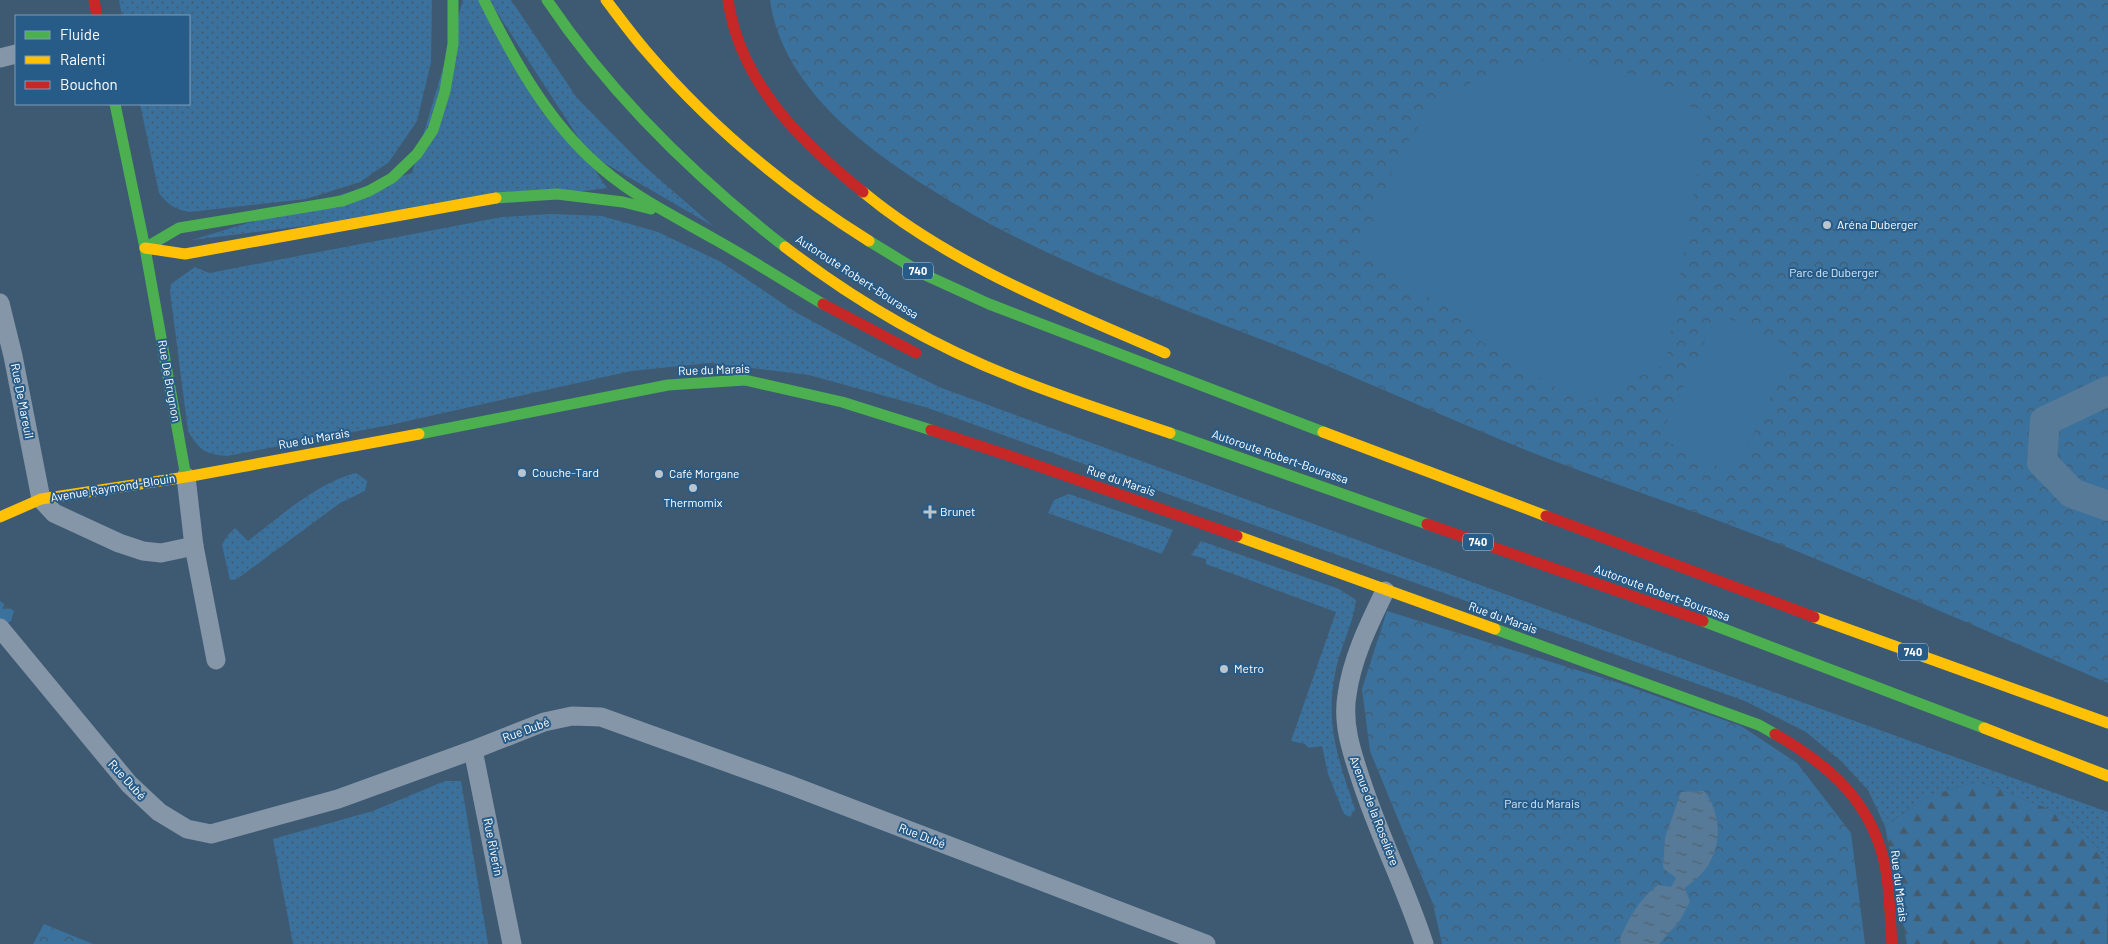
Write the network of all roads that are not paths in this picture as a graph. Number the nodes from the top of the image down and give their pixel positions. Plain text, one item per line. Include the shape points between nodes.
1 (94, 0) edge
2 (453, 0) edge
3 (484, 0) edge
4 (547, 0) edge
5 (606, 0) edge
6 (728, 0) edge
7 (97, 15) edge
8 (15, 54) edge
9 (0, 58) edge
10 (115, 105) edge
11 (663, 212) junction
12 (144, 248) junction
13 (0, 303) edge
14 (1173, 356) dead end
15 (7, 357) edge
16 (930, 359) dead end
17 (965, 370) dead end
18 (1011, 377) junction
19 (1223, 381) dead end
20 (1304, 424) junction
21 (186, 476) junction
22 (41, 499) junction
23 (0, 517) edge
24 (194, 546) junction
25 (1385, 591) junction
26 (0, 628) edge
27 (216, 660) dead end
28 (2108, 724) edge
29 (474, 750) junction
30 (2108, 776) edge
31 (512, 944) edge
32 (1206, 944) edge
33 (1424, 944) edge
34 (1892, 944) edge

1 - 7 main road
2 - 12 main road via 453,44 445,91 433,130 417,154 392,178 369,192 342,200 179,228
3 - 11 main road via 542,104 582,150
4 - 18 main road, Autoroute Robert-Bourassa / 740 via 603,76 670,148 776,242 900,324
5 - 20 main road, 740 via 658,64 746,152 797,192 922,274 989,304
6 - 14 main road via 730,19 742,52 764,94 787,123 849,182 903,223 960,257 1036,296
8 - 9 street
10 - 12 main road, Rue De Brugnon
11 - 12 main road via 623,202 557,194 497,198 185,254
11 - 16 main road via 870,329
12 - 21 main road, Rue De Brugnon
13 - 15 street, Rue De Mareuil
15 - 22 street, Rue De Mareuil
17 - 18 main road
18 - 30 main road, Autoroute Robert-Bourassa / 740 via 1755,640
19 - 20 main road
20 - 28 main road, 740 via 1751,594
21 - 22 main road, Avenue Raymond-Blouin
21 - 24 street, Rue De Brugnon
21 - 25 main road, Rue du Marais via 668,385 746,380 895,417 1188,518
22 - 23 main road, Avenue Raymond-Blouin
22 - 24 street, Avenue Raymond-Blouin via 54,513 142,551 161,553
24 - 27 street, Rue De Brugnon
25 - 33 street, Avenue de la Roselière via 1352,669 1346,720 1352,752 1370,806
25 - 34 main road, Rue du Marais via 1729,713 1759,726 1820,762 1848,789 1867,817 1879,843 1886,872
26 - 29 street, Rue Dubé via 129,784 158,812 187,829 211,834 338,799
29 - 31 street, Rue Riverin
29 - 32 street, Rue Dubé via 544,722 572,716 601,717 799,788

